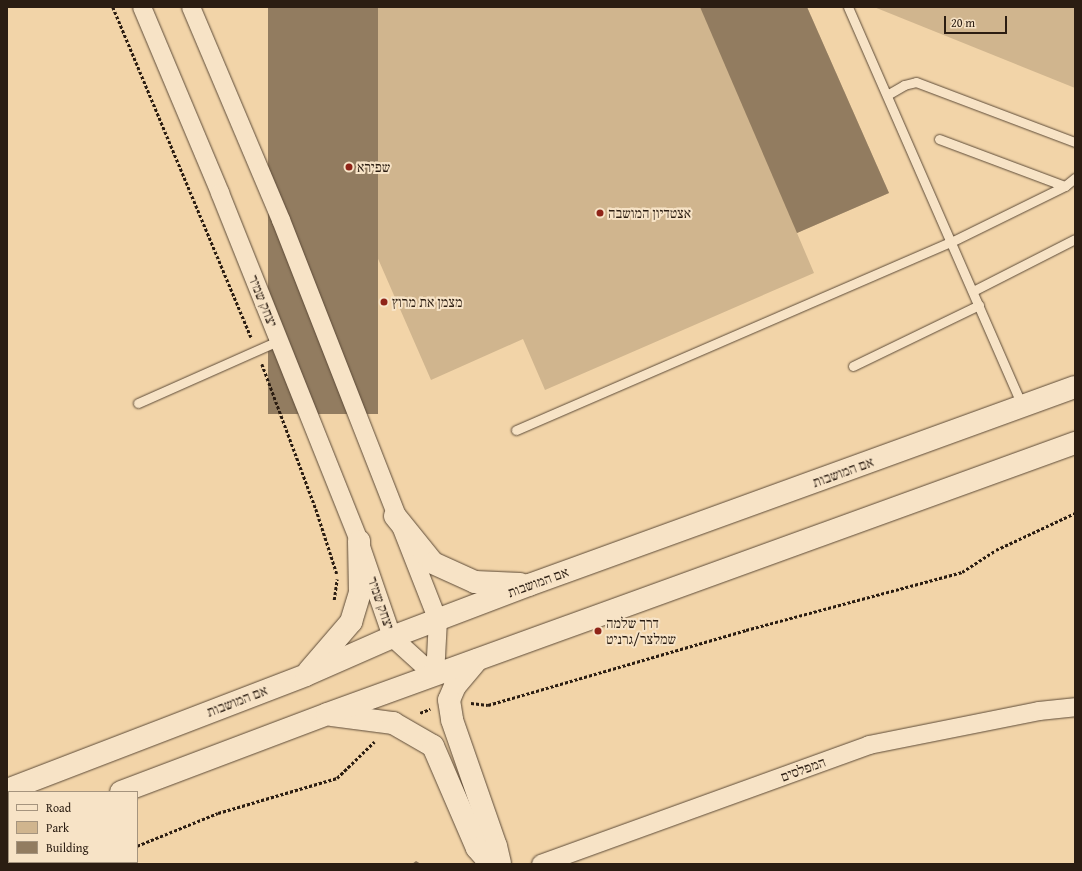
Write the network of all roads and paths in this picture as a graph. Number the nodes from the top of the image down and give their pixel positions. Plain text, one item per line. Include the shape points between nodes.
1 (113, 7) edge
2 (142, 7) edge
3 (191, 7) edge
4 (848, 7) edge
5 (887, 95) junction
6 (939, 139) dead end
7 (1075, 142) edge
8 (1075, 178) edge
9 (1065, 186) junction
10 (1075, 239) edge
11 (952, 242) junction
12 (973, 291) junction
13 (979, 305) junction
14 (278, 341) junction
15 (257, 351) junction
16 (853, 366) dead end
17 (1075, 387) edge
18 (138, 403) dead end
19 (1023, 407) junction
20 (516, 430) dead end
21 (1075, 443) edge
22 (1075, 513) edge
23 (396, 516) junction
24 (359, 542) junction
25 (529, 585) junction
26 (333, 606) dead end
27 (438, 620) junction
28 (392, 637) junction
29 (478, 660) junction
30 (306, 675) junction
31 (435, 676) junction
32 (449, 700) junction
33 (1075, 707) edge
34 (327, 714) junction
35 (393, 723) junction
36 (7, 790) edge
37 (124, 791) edge
38 (138, 846) edge
39 (491, 864) edge
40 (500, 864) edge
41 (541, 864) edge

1 - 15 path
2 - 14 street, יצחק שמיר via 220,193
3 - 23 street via 281,220
4 - 5 lane
5 - 7 lane via 904,85 916,82
5 - 11 lane
6 - 9 lane
8 - 9 lane
9 - 11 lane
10 - 12 lane
11 - 12 lane
11 - 20 lane
12 - 13 lane
13 - 16 lane
13 - 19 lane
14 - 15 lane
14 - 24 street, יצחק שמיר
15 - 18 lane
15 - 26 path via 316,508 337,575
17 - 19 main road, אם המושבות
19 - 25 main road, אם המושבות
21 - 29 main road
22 - 32 path via 996,550 962,572 746,630 488,705
23 - 25 main road via 433,563 475,582
23 - 27 street
24 - 28 street, יצחק שמיר
24 - 30 main road via 360,593 351,622
25 - 27 main road, אם המושבות
27 - 28 main road, אם המושבות
27 - 31 street
28 - 30 main road, אם המושבות
28 - 31 street, יצחק שמיר
29 - 31 main road
29 - 32 main road via 455,686
30 - 36 main road, אם המושבות
31 - 34 main road
32 - 35 path
32 - 40 main road via 452,720
33 - 41 street, המפלסים via 1039,711 869,745
34 - 35 main road
34 - 37 main road
35 - 38 path via 337,778 218,813
35 - 39 main road via 433,746 477,848

